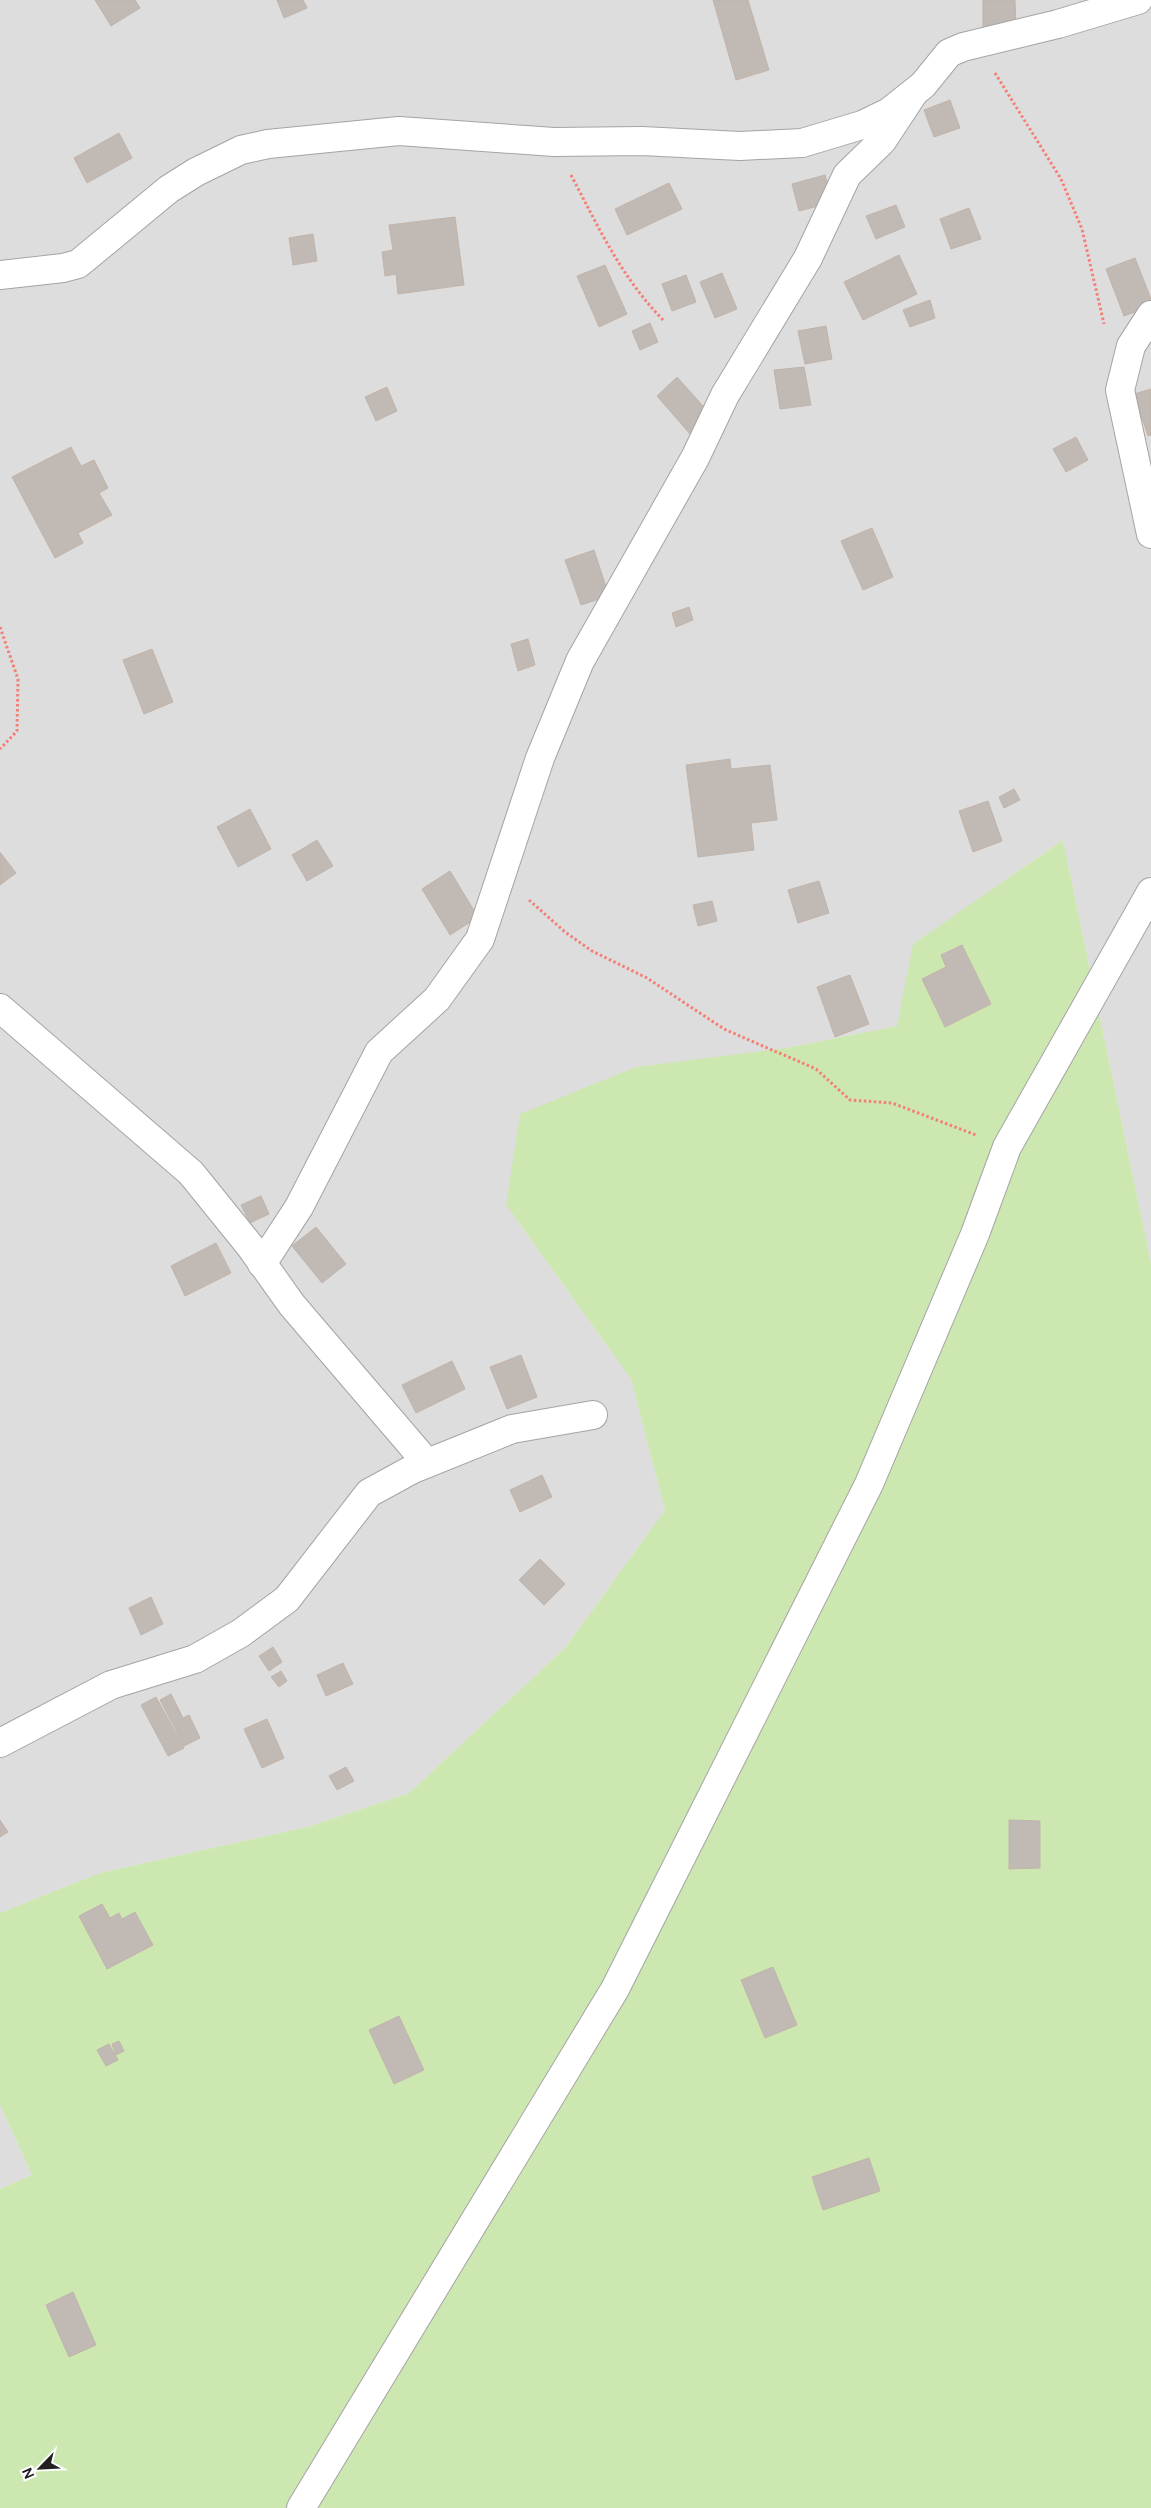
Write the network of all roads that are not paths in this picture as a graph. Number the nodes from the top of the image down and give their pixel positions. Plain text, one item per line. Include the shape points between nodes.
1 (1138, 0) edge
2 (913, 94) junction
3 (0, 276) edge
4 (1151, 315) edge
5 (1151, 534) edge
6 (1151, 892) edge
7 (0, 1008) edge
8 (262, 1264) junction
9 (593, 1415) dead end
10 (427, 1463) junction
11 (0, 1743) edge
12 (302, 2508) edge

1 - 2 street via 949,53
2 - 3 street via 890,112 862,125 802,143 740,146 642,141 554,142 399,131 268,144 203,168 169,189 78,264
2 - 8 street via 882,141 847,174 808,258 725,395 695,458 580,661 540,758 480,939 436,999 379,1052 299,1207
4 - 5 street via 1131,346 1120,390
6 - 12 street via 1007,1147 975,1234 869,1484 615,1989
7 - 8 street via 191,1173
8 - 10 street via 292,1305
9 - 10 street via 512,1428
10 - 11 street via 369,1493 286,1600 241,1633 195,1659 111,1685

